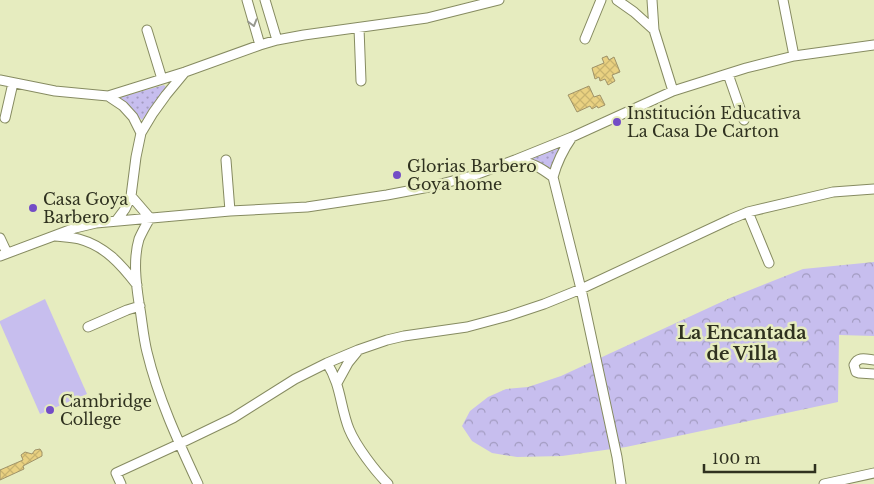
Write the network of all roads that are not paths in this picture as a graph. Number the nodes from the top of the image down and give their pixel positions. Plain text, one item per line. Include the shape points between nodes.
1 (247, 0) edge
2 (265, 0) edge
3 (499, 0) edge
4 (601, 0) edge
5 (617, 0) edge
6 (652, 0) edge
7 (783, 0) edge
8 (359, 28) junction
9 (147, 30) dead end
10 (654, 30) junction
11 (585, 38) dead end
12 (277, 40) junction
13 (260, 45) junction
14 (874, 45) edge
15 (794, 56) junction
16 (185, 72) junction
17 (728, 74) junction
18 (162, 79) junction
19 (0, 80) edge
20 (361, 81) dead end
21 (13, 82) junction
22 (673, 92) junction
23 (108, 96) junction
24 (5, 118) dead end
25 (744, 120) dead end
26 (141, 133) junction
27 (572, 136) junction
28 (226, 160) dead end
29 (515, 160) junction
30 (553, 177) junction
31 (874, 189) edge
32 (131, 196) junction
33 (230, 211) junction
34 (748, 212) junction
35 (150, 218) junction
36 (116, 221) junction
37 (51, 236) junction
38 (0, 238) edge
39 (3, 254) edge
40 (769, 263) dead end
41 (137, 285) junction
42 (581, 289) junction
43 (140, 306) junction
44 (88, 327) dead end
45 (358, 350) junction
46 (874, 360) edge
47 (327, 362) junction
48 (874, 374) edge
49 (337, 383) junction
50 (179, 444) junction
51 (874, 472) edge
52 (121, 484) edge
53 (198, 484) edge
54 (388, 484) edge
55 (621, 484) edge
56 (824, 484) edge

1 -> 13 street
2 - 12 street
3 - 8 street via 427,18
4 - 11 street
5 - 10 street
6 - 10 street
7 - 15 street
8 - 12 street
8 - 20 street
9 - 18 street
10 - 22 street
12 - 13 street
13 - 16 street
14 - 15 street
15 - 17 street
16 - 18 street
16 - 26 street
17 - 22 street
17 - 25 street
18 - 23 street
19 - 21 street
21 - 23 street via 56,91
21 - 24 street
22 - 27 street
23 - 26 street via 134,117
26 - 32 street
27 - 29 street
27 - 30 street via 562,151
28 - 33 street
29 - 30 street via 530,163
29 - 33 street via 472,176 387,195 306,207
30 - 42 street
31 - 34 street via 833,192
32 - 35 street
32 - 36 street
33 - 35 street
34 - 40 street
34 - 42 street
35 - 36 street
35 - 41 street via 137,250
36 - 37 street
37 - 39 street
37 - 41 street via 78,239 102,249 126,270
38 - 39 street
41 - 43 street
42 - 45 street via 508,316 467,327 404,336
42 - 55 street
43 - 44 street
43 - 50 street via 146,351
45 - 47 street
45 - 49 street
46 - 48 street via 862,358 854,365 856,372
47 - 49 street
47 - 50 street via 233,418
49 - 54 street via 351,434
50 - 52 street via 119,471
50 - 53 street
51 - 56 street

